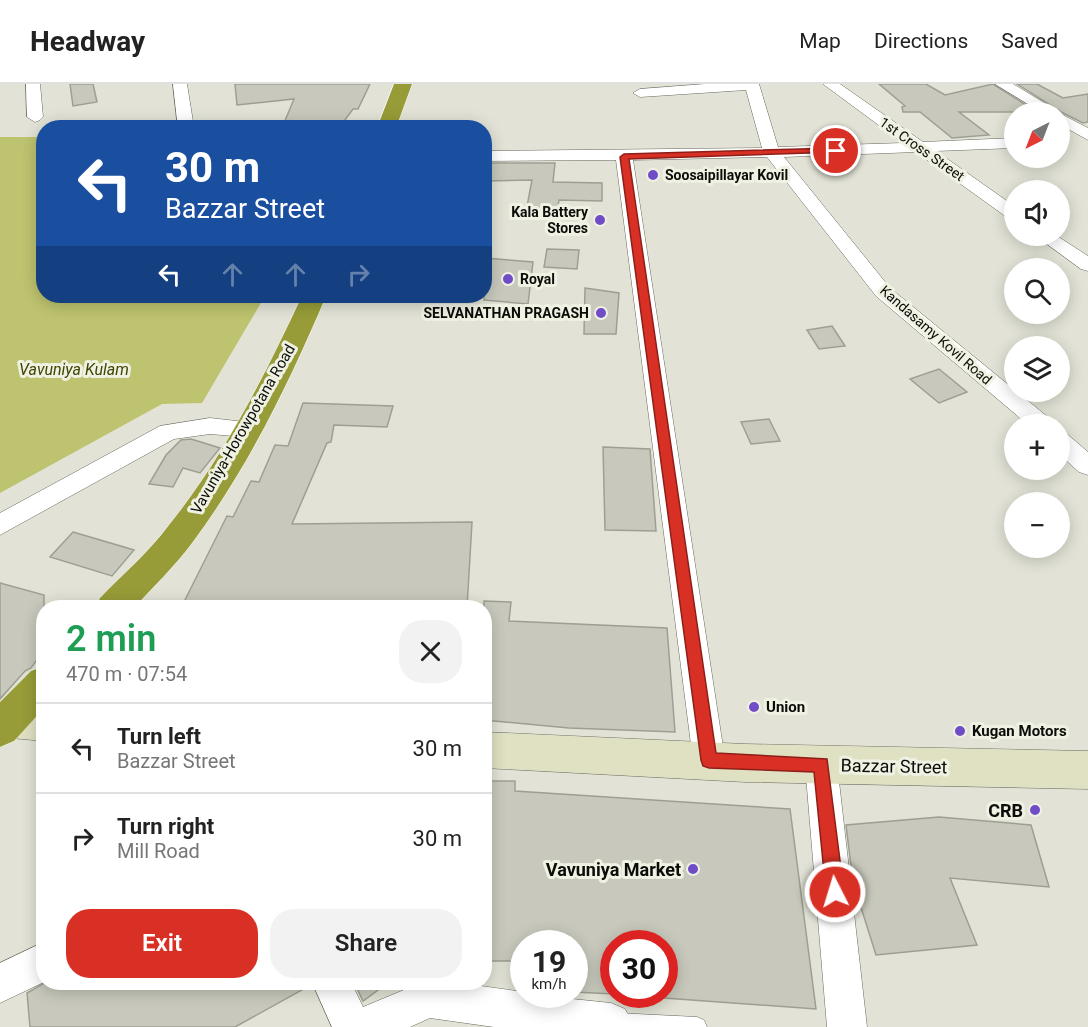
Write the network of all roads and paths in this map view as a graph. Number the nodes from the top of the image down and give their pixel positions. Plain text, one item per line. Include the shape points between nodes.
1 (33, 84) edge
2 (180, 84) edge
3 (403, 84) edge
4 (830, 84) edge
5 (1002, 84) edge
6 (752, 85) edge
7 (640, 93) dead end
8 (1034, 102) edge
9 (35, 117) dead end
10 (185, 120) edge
11 (389, 120) edge
12 (1070, 124) edge
13 (1088, 135) edge
14 (1088, 140) edge
15 (1070, 141) edge
16 (1004, 143) edge
17 (921, 147) junction
18 (772, 153) junction
19 (492, 156) edge
20 (624, 157) junction
21 (1004, 207) edge
22 (1060, 246) edge
23 (1088, 265) edge
24 (311, 303) edge
25 (1029, 414) edge
26 (246, 429) junction
27 (1070, 450) edge
28 (1088, 466) edge
29 (0, 525) edge
30 (119, 600) edge
31 (36, 690) edge
32 (36, 724) edge
33 (3, 725) edge
34 (492, 750) edge
35 (709, 760) junction
36 (821, 765) junction
37 (1088, 770) edge
38 (36, 965) edge
39 (0, 984) edge
40 (335, 990) edge
41 (613, 1025) edge
42 (352, 1027) edge
43 (364, 1027) edge
44 (697, 1027) edge
45 (847, 1027) edge

1 - 9 street
2 - 10 street
3 - 11 highway
4 - 17 street, 1st Cross Street
5 - 8 street
6 - 7 street
6 - 18 street, Kandasamy Kovil Road
12 - 13 street
14 - 15 street
16 - 17 street
17 - 18 street
17 - 21 street, 1st Cross Street
18 - 20 street
18 - 25 street, Kandasamy Kovil Road via 883,292
19 - 20 street
20 - 35 street
22 - 23 street
24 - 26 highway, Vavuniya-Horowpotana Road
26 - 29 street via 210,426 168,432
26 - 30 highway, Vavuniya-Horowpotana Road via 188,525
27 - 28 street
31 - 33 highway
32 - 33 main road
34 - 35 main road, Bazzar Street
35 - 36 main road, Bazzar Street
36 - 37 main road, Bazzar Street
36 - 45 street
38 - 39 street
40 - 42 street
41 - 43 street via 430,999
41 - 44 lane

